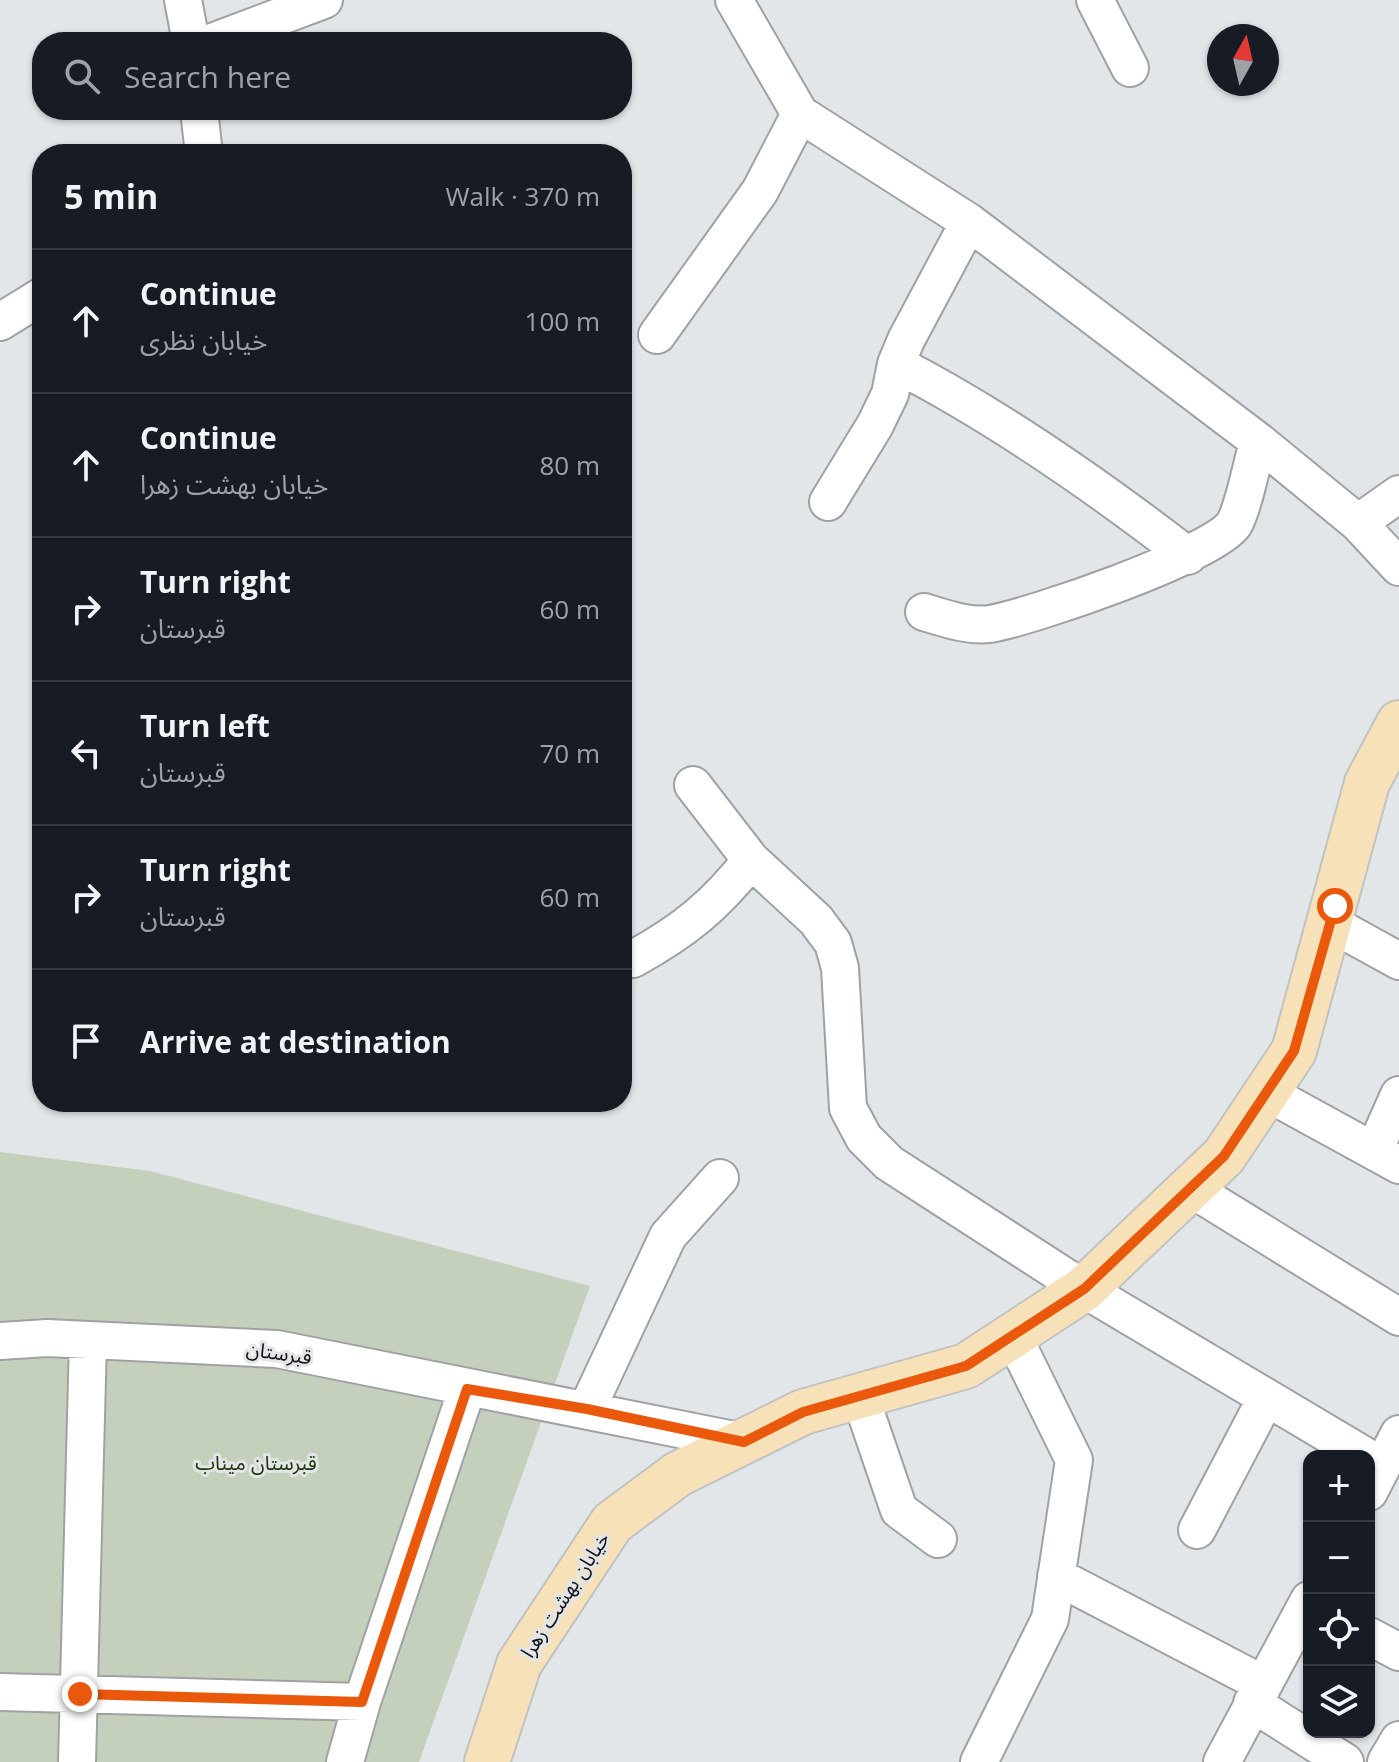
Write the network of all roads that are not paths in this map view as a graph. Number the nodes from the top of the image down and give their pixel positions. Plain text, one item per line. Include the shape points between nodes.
1 (183, 0) edge
2 (324, 0) edge
3 (734, 0) edge
4 (1095, 0) edge
5 (189, 32) edge
6 (239, 32) edge
7 (1130, 68) dead end
8 (800, 114) junction
9 (200, 120) edge
10 (203, 144) edge
11 (969, 222) junction
12 (32, 302) edge
13 (0, 322) edge
14 (657, 335) dead end
15 (896, 364) junction
16 (1258, 441) junction
17 (1399, 494) edge
18 (828, 502) dead end
19 (1358, 523) junction
20 (1188, 556) junction
21 (1399, 567) edge
22 (924, 612) dead end
23 (1399, 723) edge
24 (693, 785) dead end
25 (751, 860) junction
26 (1330, 923) junction
27 (633, 959) dead end
28 (1399, 961) edge
29 (1266, 1092) junction
30 (1399, 1095) edge
31 (1386, 1158) edge
32 (720, 1178) dead end
33 (1190, 1188) junction
34 (1084, 1289) junction
35 (1399, 1317) edge
36 (1013, 1336) junction
37 (88, 1340) junction
38 (0, 1341) edge
39 (467, 1389) junction
40 (860, 1396) junction
41 (1266, 1398) junction
42 (587, 1409) junction
43 (1399, 1434) edge
44 (744, 1442) junction
45 (1377, 1470) edge
46 (1197, 1530) dead end
47 (938, 1539) dead end
48 (1056, 1576) junction
49 (1303, 1613) edge
50 (1375, 1639) edge
51 (1399, 1652) edge
52 (0, 1692) edge
53 (80, 1694) junction
54 (1257, 1694) junction
55 (362, 1702) junction
56 (1399, 1740) edge
57 (77, 1762) edge
58 (345, 1762) edge
59 (487, 1762) edge
60 (979, 1762) edge
61 (1222, 1762) edge
62 (1345, 1762) edge
63 (1386, 1762) edge

1 - 5 street
2 - 6 street
3 - 8 street
4 - 7 street
8 - 11 street
8 - 14 street via 760,191
9 - 10 street
11 - 15 street
11 - 16 street
12 - 13 street
15 - 18 street via 890,394 875,425
15 - 20 street via 1016,435
16 - 19 street
16 - 20 street via 1234,523
17 - 19 street
19 - 21 street
20 - 22 street via 989,624
23 - 26 main road, خیابان بهشت زهرا via 1367,783
24 - 25 street
25 - 27 street via 722,897 689,925
25 - 34 street via 816,920 833,943 840,968 848,1108 864,1138 889,1163
26 - 28 street
26 - 29 main road, خیابان بهشت زهرا via 1294,1051
29 - 31 street
29 - 33 main road, خیابان بهشت زهرا via 1224,1156
30 - 31 street
32 - 42 street via 668,1236
33 - 34 main road, خیابان بهشت زهرا
33 - 35 street
34 - 36 main road, خیابان بهشت زهرا
34 - 41 street
36 - 40 main road, خیابان بهشت زهرا via 966,1366
36 - 48 street via 1074,1460
37 - 38 street, قبرستان
37 - 39 street, قبرستان via 277,1349
37 - 53 street
39 - 42 street, قبرستان
39 - 55 street
40 - 44 main road, خیابان بهشت زهرا via 803,1412
40 - 47 street via 899,1510
41 - 45 street
41 - 46 street
42 - 44 street, قبرستان
43 - 45 street
44 - 59 main road, خیابان بهشت زهرا via 678,1474 612,1523 519,1664
48 - 54 street
48 - 60 street via 1050,1619
49 - 54 street
50 - 51 street
52 - 53 street
53 - 55 street
53 - 57 street
54 - 61 street
54 - 62 street
55 - 58 street
56 - 63 street

